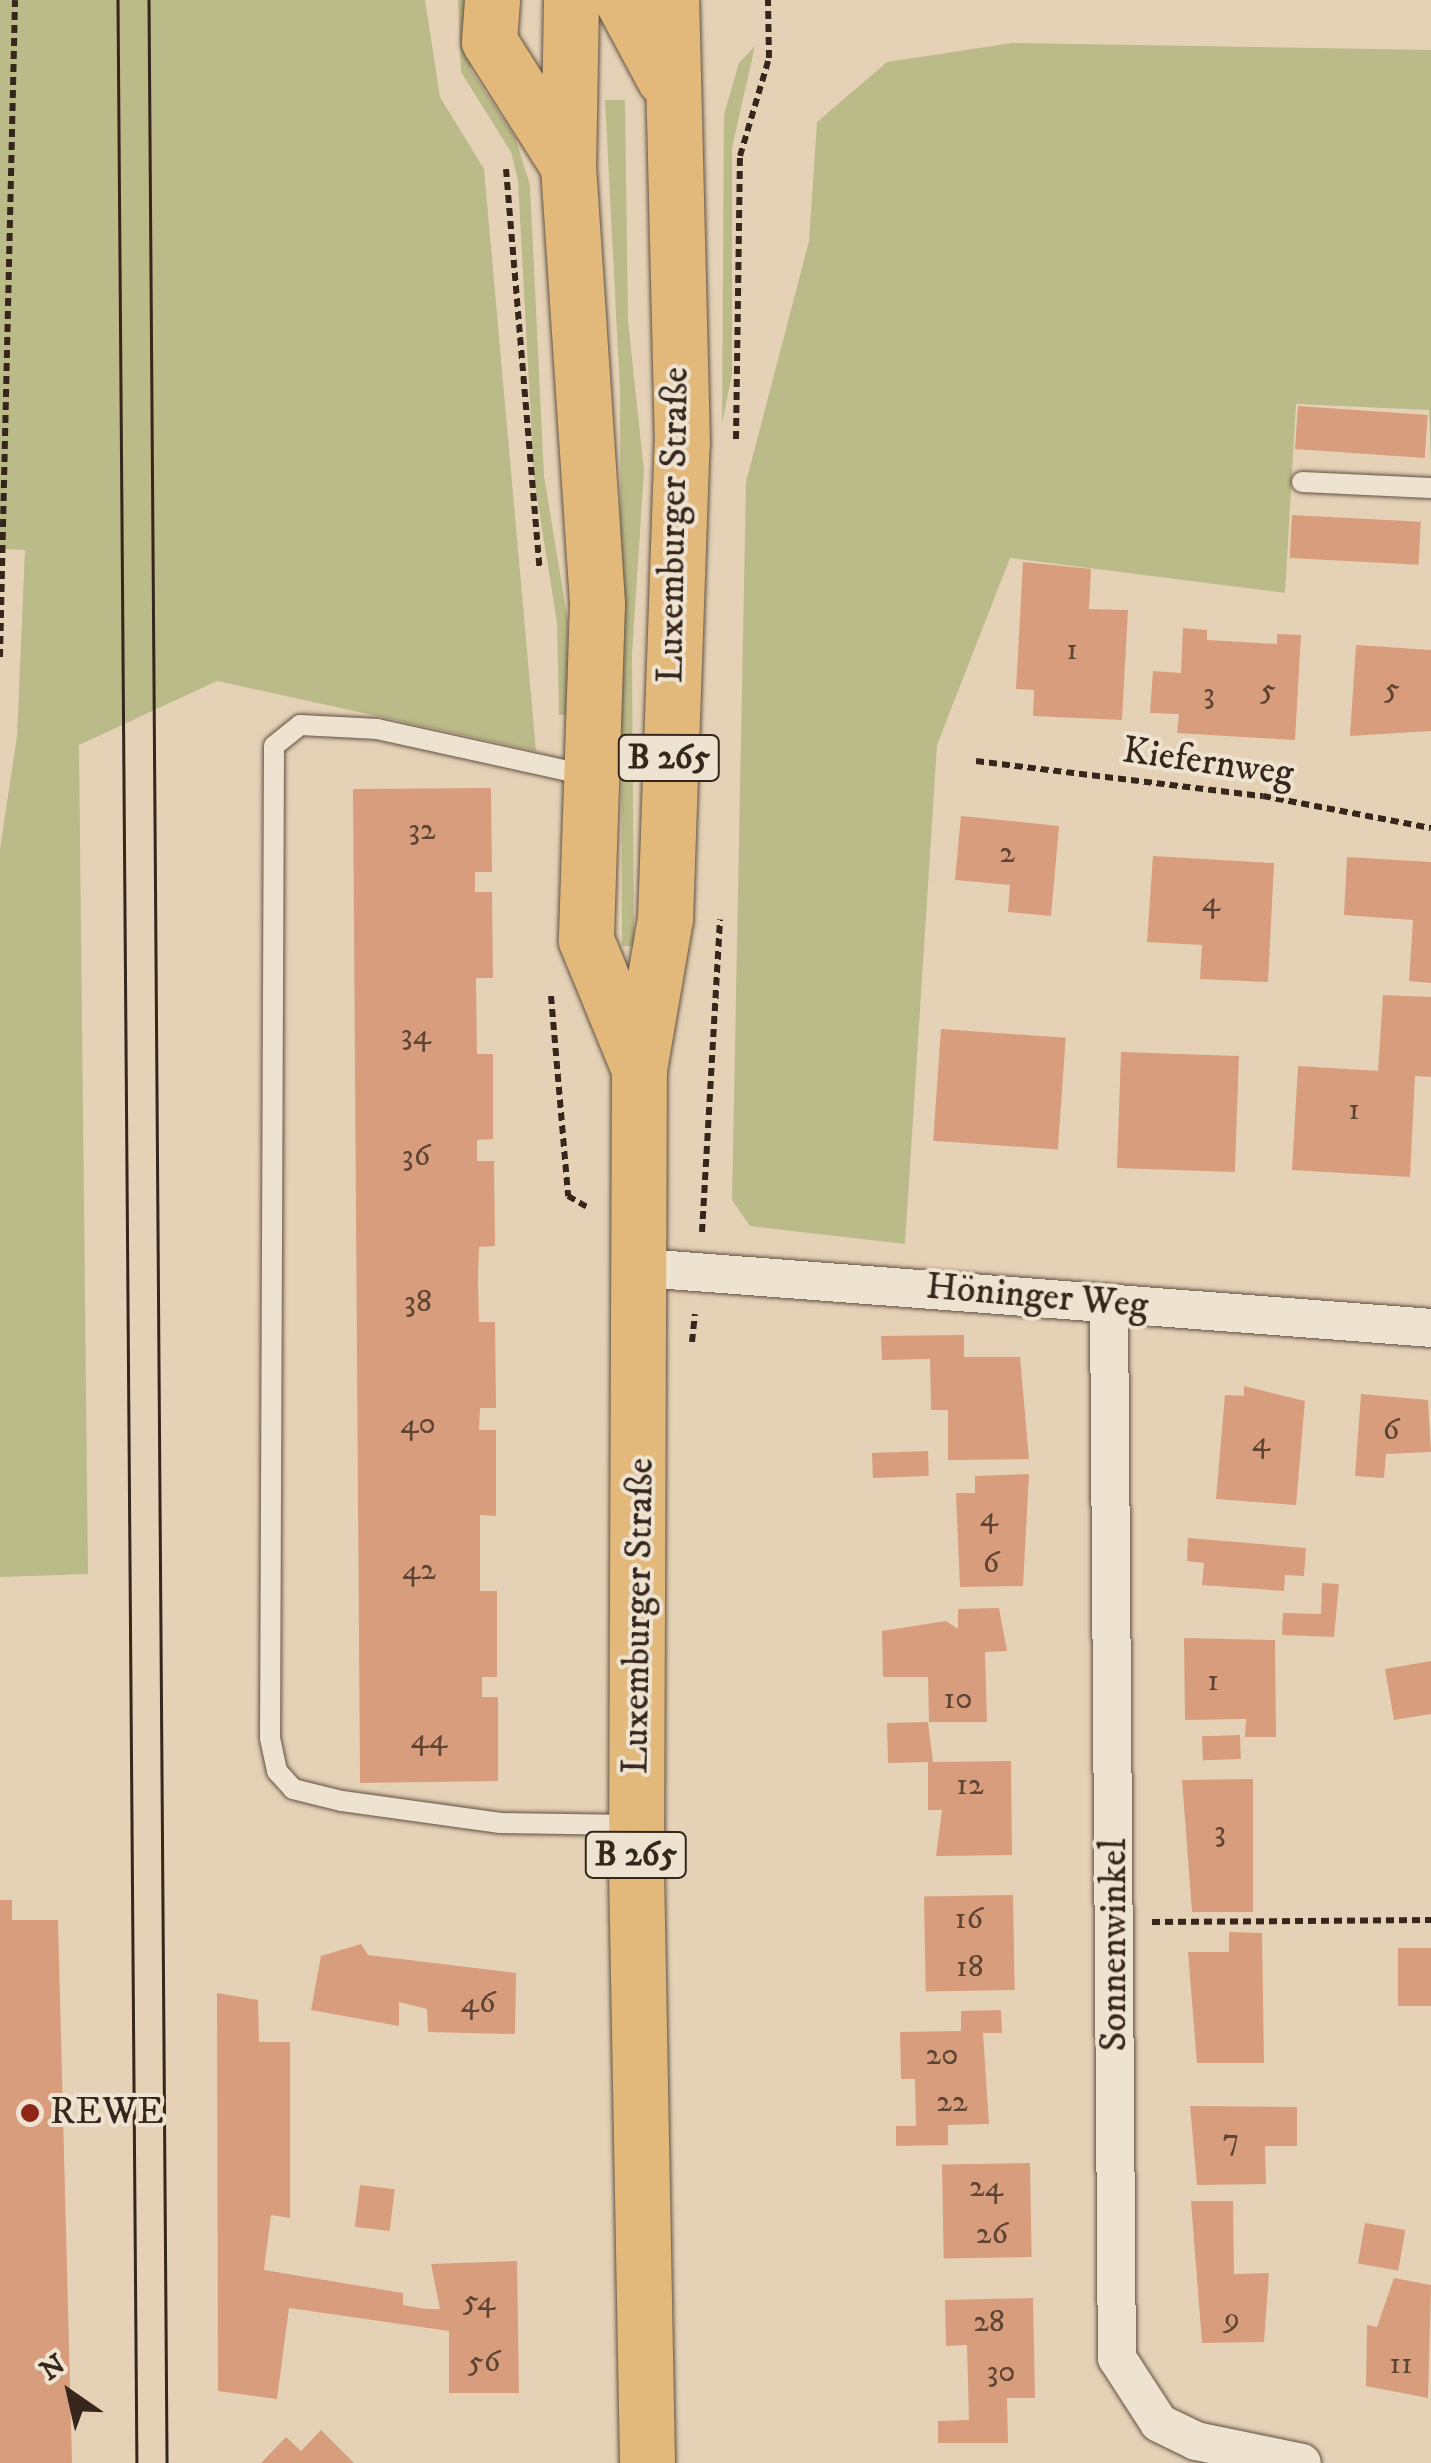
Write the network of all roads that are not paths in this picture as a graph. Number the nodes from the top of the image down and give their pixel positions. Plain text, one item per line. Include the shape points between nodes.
1 (492, 0) edge
2 (571, 0) edge
3 (622, 0) edge
4 (671, 0) edge
5 (672, 99) junction
6 (568, 166) junction
7 (1302, 482) dead end
8 (1431, 488) edge
9 (592, 776) junction
10 (639, 1069) junction
11 (643, 1268) junction
12 (1110, 1304) junction
13 (1428, 1319) edge
14 (636, 1824) junction
15 (647, 2463) edge
16 (1302, 2463) edge

1 - 6 main road, Luxemburger Straße / B 265 via 489,41
2 - 6 main road, Luxemburger Straße / B 265
3 - 5 main road, Luxemburger Straße / B 265 via 644,26
4 - 5 main road, Luxemburger Straße / B 265
5 - 10 main road, Luxemburger Straße / B 265 via 682,444 666,919
6 - 9 main road, Luxemburger Straße / B 265 via 597,604
7 - 8 lane
9 - 10 main road, Luxemburger Straße / B 265 via 586,940
9 - 14 lane via 378,729 310,724 274,746 270,1738 277,1770 293,1790 500,1823
10 - 11 main road, Luxemburger Straße / B 265
11 - 12 street, Höninger Weg
11 - 14 main road, Luxemburger Straße / B 265
12 - 13 street, Höninger Weg
12 - 16 street, Sonnenwinkel via 1116,2358 1159,2423 1196,2441
14 - 15 main road, Luxemburger Straße / B 265

